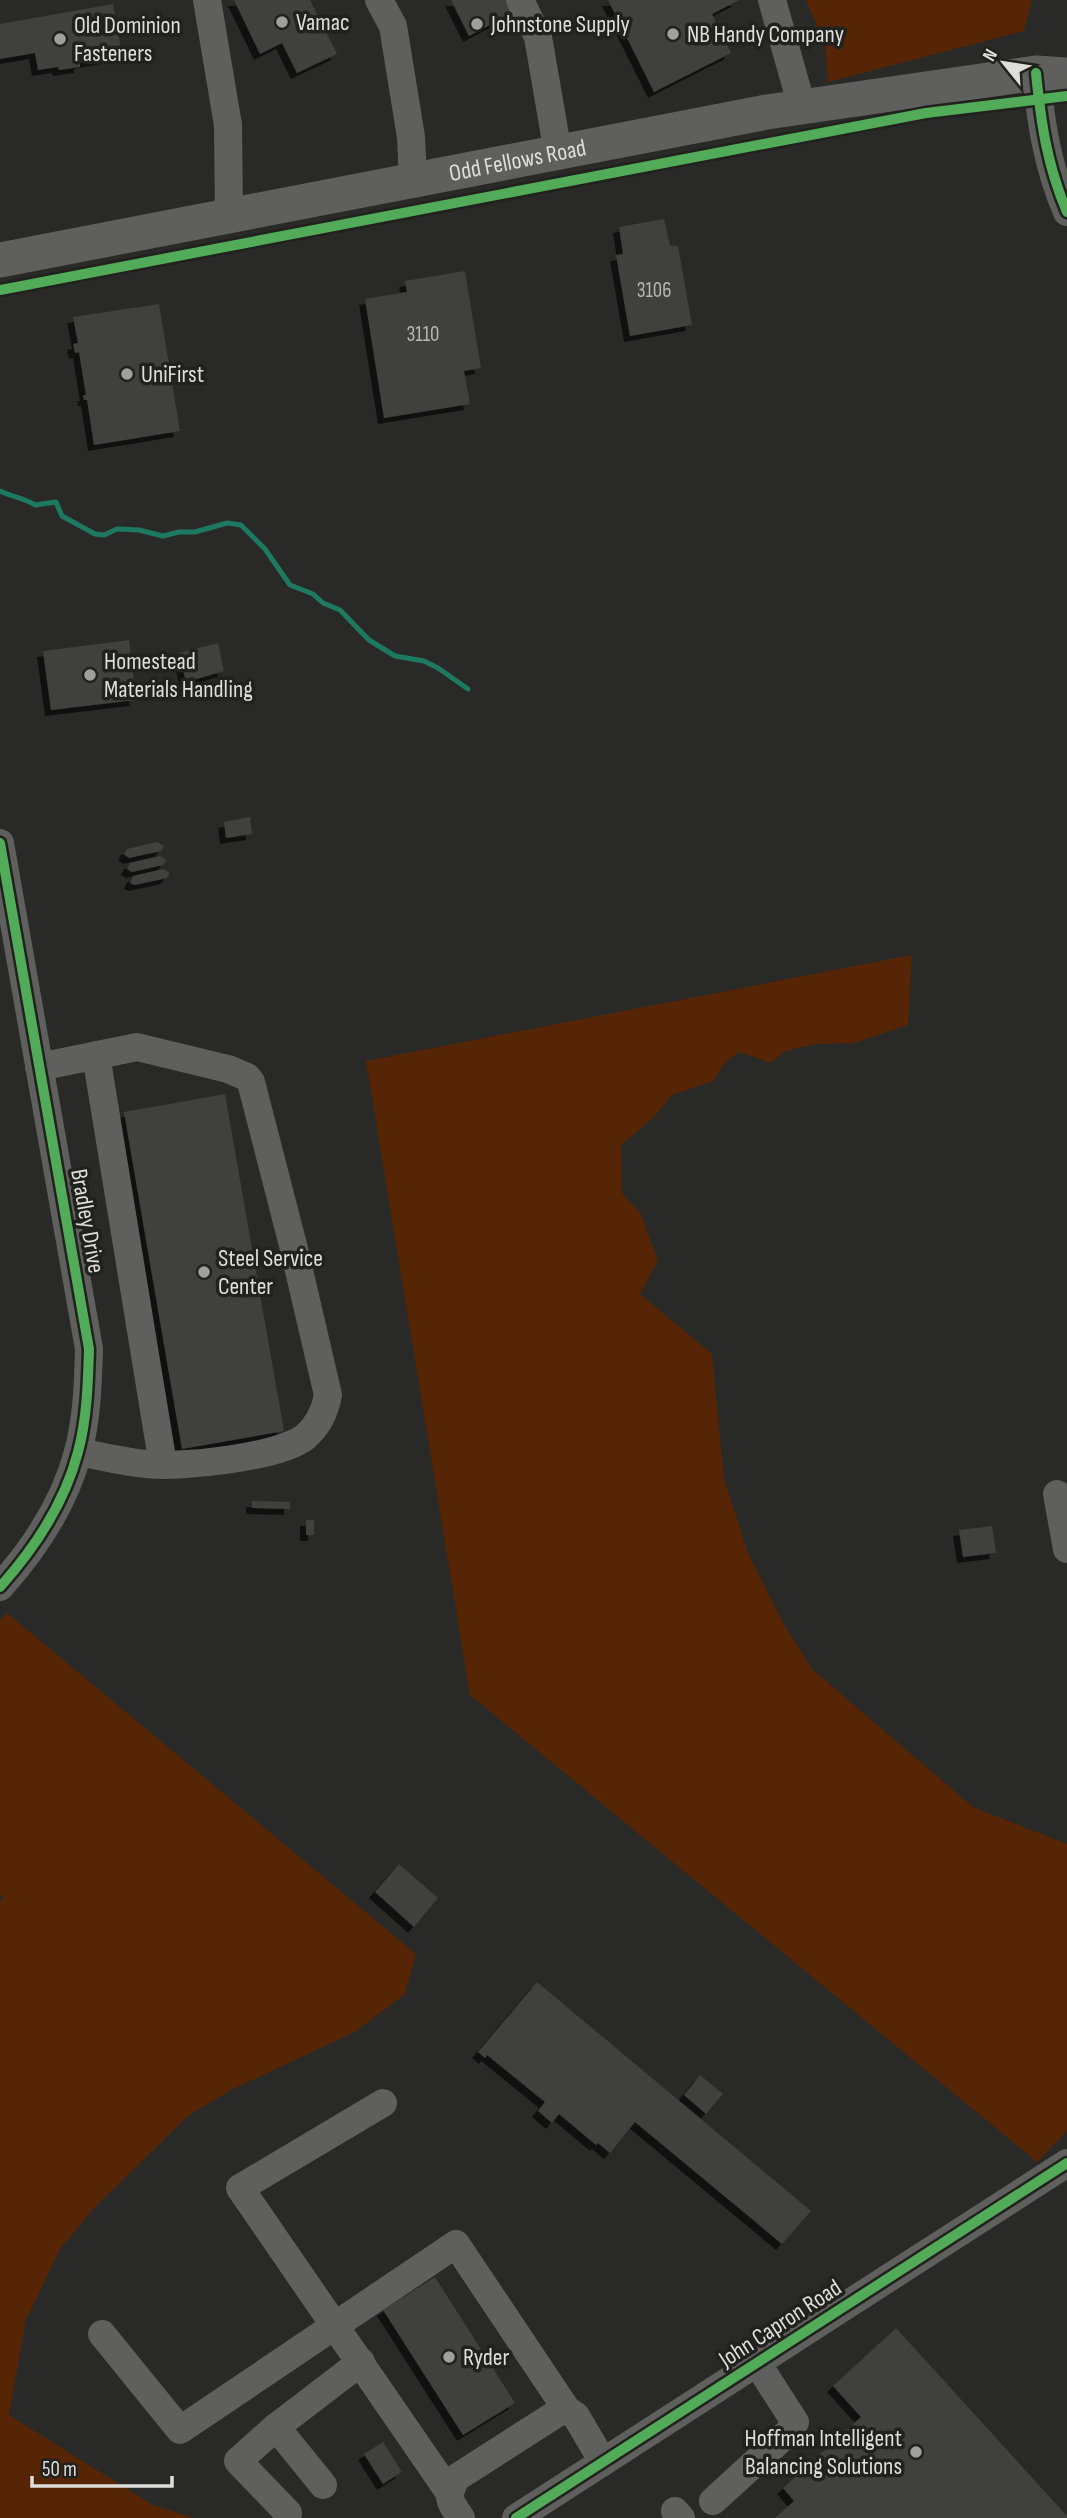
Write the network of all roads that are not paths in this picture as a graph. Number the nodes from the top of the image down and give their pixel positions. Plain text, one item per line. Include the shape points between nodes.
1 (207, 0) edge
2 (379, 0) edge
3 (520, 0) edge
4 (772, 0) edge
5 (1067, 57) edge
6 (1051, 74) edge
7 (802, 107) junction
8 (558, 153) junction
9 (414, 181) junction
10 (1067, 212) edge
11 (229, 217) junction
12 (0, 260) edge
13 (0, 843) edge
14 (96, 1055) junction
15 (39, 1067) junction
16 (78, 1452) junction
17 (163, 1465) junction
18 (1057, 1494) dead end
19 (1067, 1549) edge
20 (0, 1587) edge
21 (383, 2103) dead end
22 (1067, 2163) edge
23 (335, 2327) junction
24 (102, 2334) dead end
25 (360, 2362) junction
26 (757, 2363) junction
27 (572, 2413) junction
28 (276, 2427) junction
29 (603, 2462) junction
30 (323, 2485) dead end
31 (713, 2501) dead end
32 (453, 2504) edge
33 (288, 2513) dead end
34 (533, 2514) edge

1 - 11 street via 228,125
2 - 9 street via 393,26
3 - 8 street via 538,37
4 - 7 street
5 - 6 main road, Odd Fellows Road
6 - 7 main road, Odd Fellows Road
6 - 10 street via 1043,139
7 - 8 main road, Odd Fellows Road
8 - 9 main road, Odd Fellows Road
9 - 11 main road, Odd Fellows Road
11 - 12 main road, Odd Fellows Road
13 - 15 street, Bradley Drive
14 - 15 street
14 - 17 street
14 - 17 street via 137,1047 152,1049 229,1069 251,1082 328,1395 313,1429 290,1446 226,1460
15 - 16 street, Bradley Drive via 89,1349
16 - 17 street
16 - 20 street, Bradley Drive via 54,1513
18 - 19 street
21 - 23 street via 240,2188
22 - 26 street, John Capron Road
23 - 24 street via 180,2430
23 - 25 street
23 - 27 street via 456,2244
25 - 28 street
25 - 32 street
26 - 29 street, John Capron Road
26 - 31 street via 795,2423
27 - 29 street
27 - 32 street via 559,2412 456,2478
28 - 30 street
28 - 33 street via 238,2460
29 - 34 street, John Capron Road

